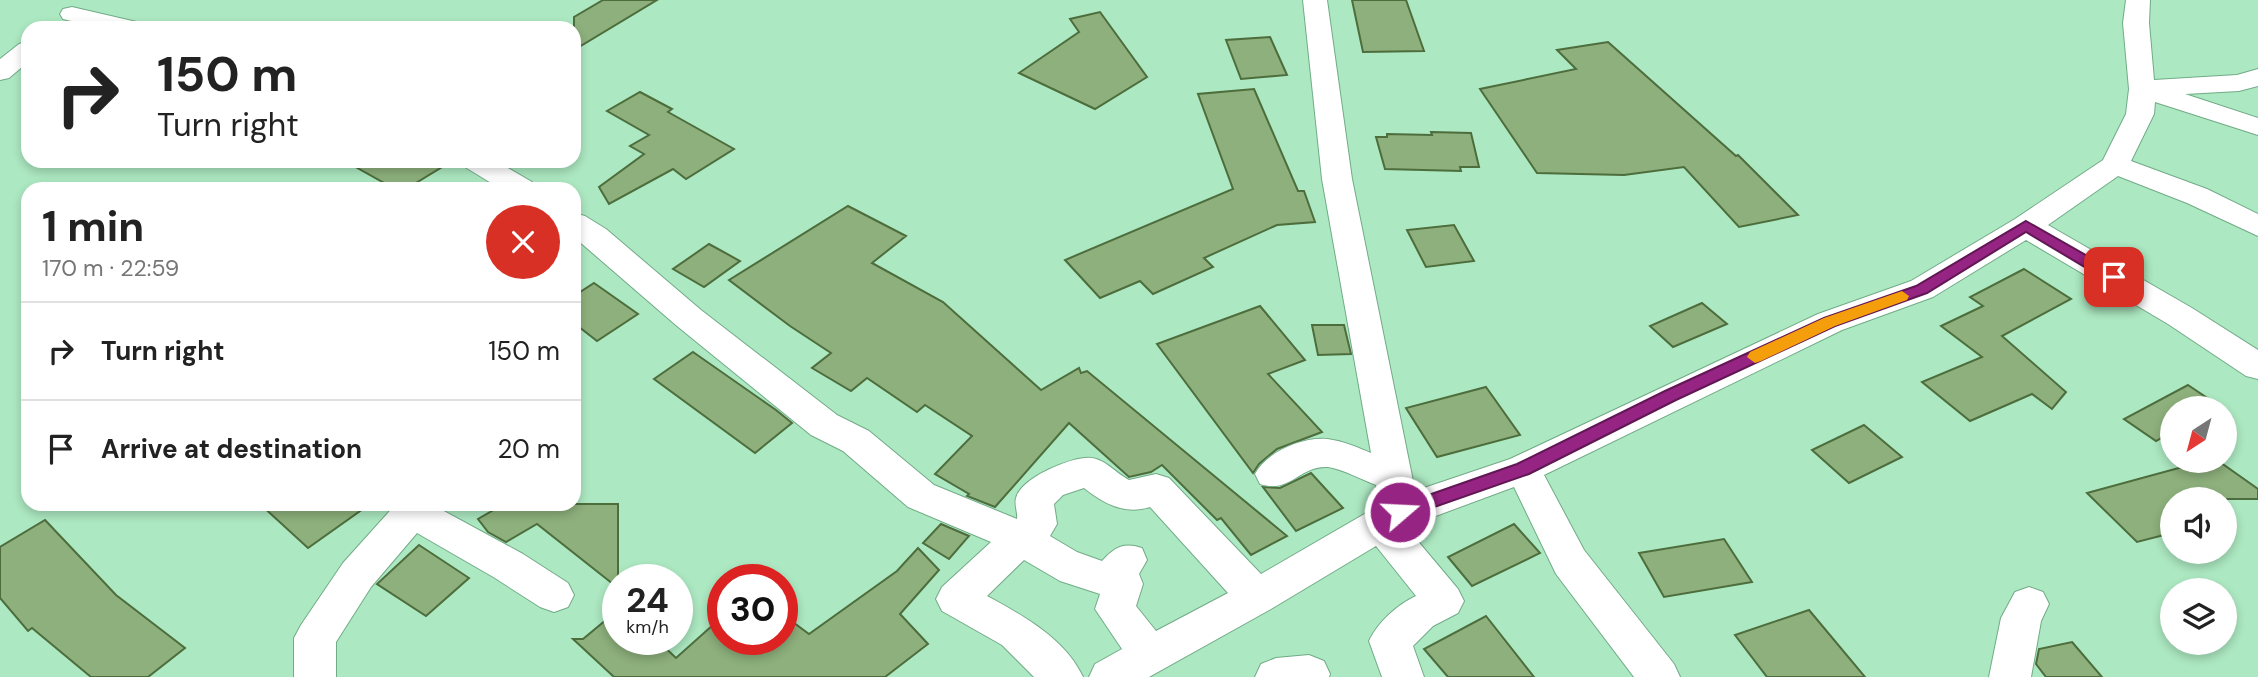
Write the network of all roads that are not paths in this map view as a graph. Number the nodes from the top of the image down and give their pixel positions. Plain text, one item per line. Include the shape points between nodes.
1 (1315, 0) edge
2 (2138, 0) edge
3 (72, 14) edge
4 (102, 21) edge
5 (21, 55) edge
6 (0, 72) edge
7 (2258, 77) edge
8 (2142, 89) junction
9 (2258, 127) edge
10 (2115, 165) junction
11 (487, 168) edge
12 (510, 182) edge
13 (2026, 226) junction
14 (2258, 226) edge
15 (581, 227) edge
16 (2258, 368) edge
17 (1523, 469) junction
18 (1273, 474) dead end
19 (1394, 476) junction
20 (1391, 518) junction
21 (1022, 538) junction
22 (554, 595) dead end
23 (1257, 597) junction
24 (2029, 604) dead end
25 (1142, 668) edge
26 (315, 677) edge
27 (1062, 677) edge
28 (1403, 677) edge
29 (1659, 677) edge
30 (2010, 677) edge

1 - 19 street via 1336,179
2 - 8 street
3 - 4 street
5 - 6 street
7 - 8 street via 2239,83
8 - 9 street
8 - 10 street via 2140,114
10 - 13 street
10 - 14 street via 2197,196
11 - 12 street
13 - 16 street via 2180,316
13 - 17 street via 1922,289 1830,322
15 - 21 street via 824,425 856,441 921,496
17 - 20 street
17 - 29 street via 1570,562
18 - 19 street via 1303,456 1331,453
19 - 20 street
20 - 23 street
20 - 28 street via 1444,601 1419,614 1390,641
21 - 23 street via 1038,524 1034,499 1050,484 1090,472 1121,495 1138,498 1156,489
21 - 25 street via 1061,565 1090,576 1109,579 1123,565 1115,609
21 - 27 street via 956,599 1016,632
22 - 26 street via 412,512 357,575 315,638
23 - 25 street
24 - 30 street via 2021,618

